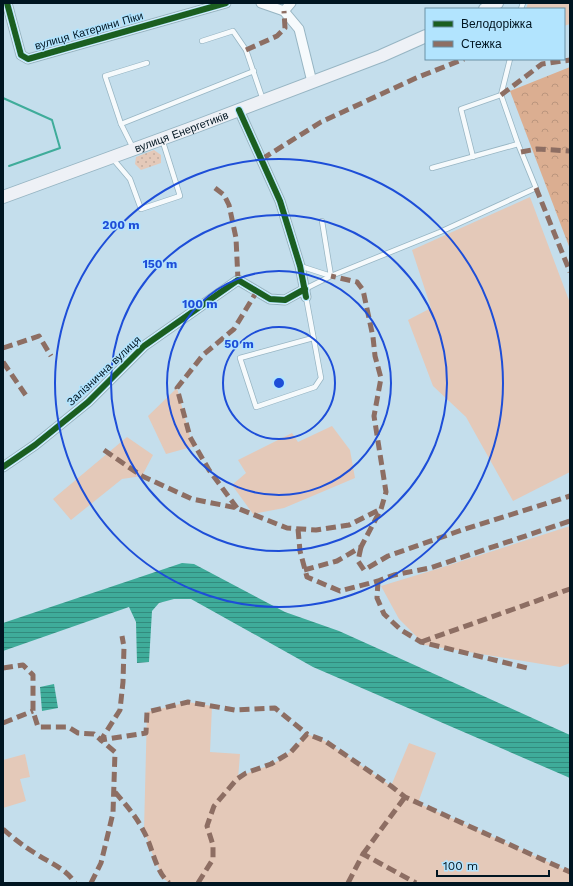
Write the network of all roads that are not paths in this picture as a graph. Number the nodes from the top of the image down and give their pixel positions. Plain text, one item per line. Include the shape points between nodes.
1 (7, 3) edge
2 (226, 3) edge
3 (291, 3) edge
4 (497, 3) edge
5 (267, 4) edge
6 (487, 8) edge
7 (284, 11) junction
8 (425, 36) edge
9 (202, 41) dead end
10 (510, 60) edge
11 (147, 63) dead end
12 (254, 71) junction
13 (312, 82) junction
14 (501, 95) junction
15 (263, 100) junction
16 (239, 110) junction
17 (121, 124) junction
18 (162, 139) junction
19 (518, 144) junction
20 (134, 150) junction
21 (473, 157) junction
22 (112, 158) junction
23 (432, 168) dead end
24 (4, 195) edge
25 (322, 221) dead end
26 (300, 266) junction
27 (331, 276) junction
28 (305, 293) junction
29 (313, 338) junction
30 (3, 467) edge

1 - 2 street, вулиця Катерини Піки via 21,55 28,59
3 - 7 street
4 - 6 main road
5 - 7 street
7 - 13 street via 299,29
8 - 13 main road, вулиця Енергетиків
9 - 12 lane via 233,31 246,50
10 - 14 lane
11 - 17 lane via 105,76
12 - 15 lane
12 - 17 lane
13 - 15 main road, вулиця Енергетиків
14 - 19 lane
14 - 21 lane via 461,108
15 - 16 main road, вулиця Енергетиків
16 - 18 main road, вулиця Енергетиків
16 - 26 street via 280,201
17 - 20 lane
18 - 20 main road, вулиця Енергетиків
18 - 22 lane via 180,196 140,209 130,179
19 - 21 lane
19 - 27 lane via 536,188 440,232
20 - 22 main road, вулиця Енергетиків
21 - 23 lane
22 - 24 main road, вулиця Енергетиків
25 - 27 lane
26 - 27 lane
26 - 28 street
27 - 28 lane
28 - 29 lane
28 - 30 street, Залізнична вулиця via 285,300 270,299 238,280 144,346 88,402
29 - 29 lane via 320,378 315,387 256,406 240,358

